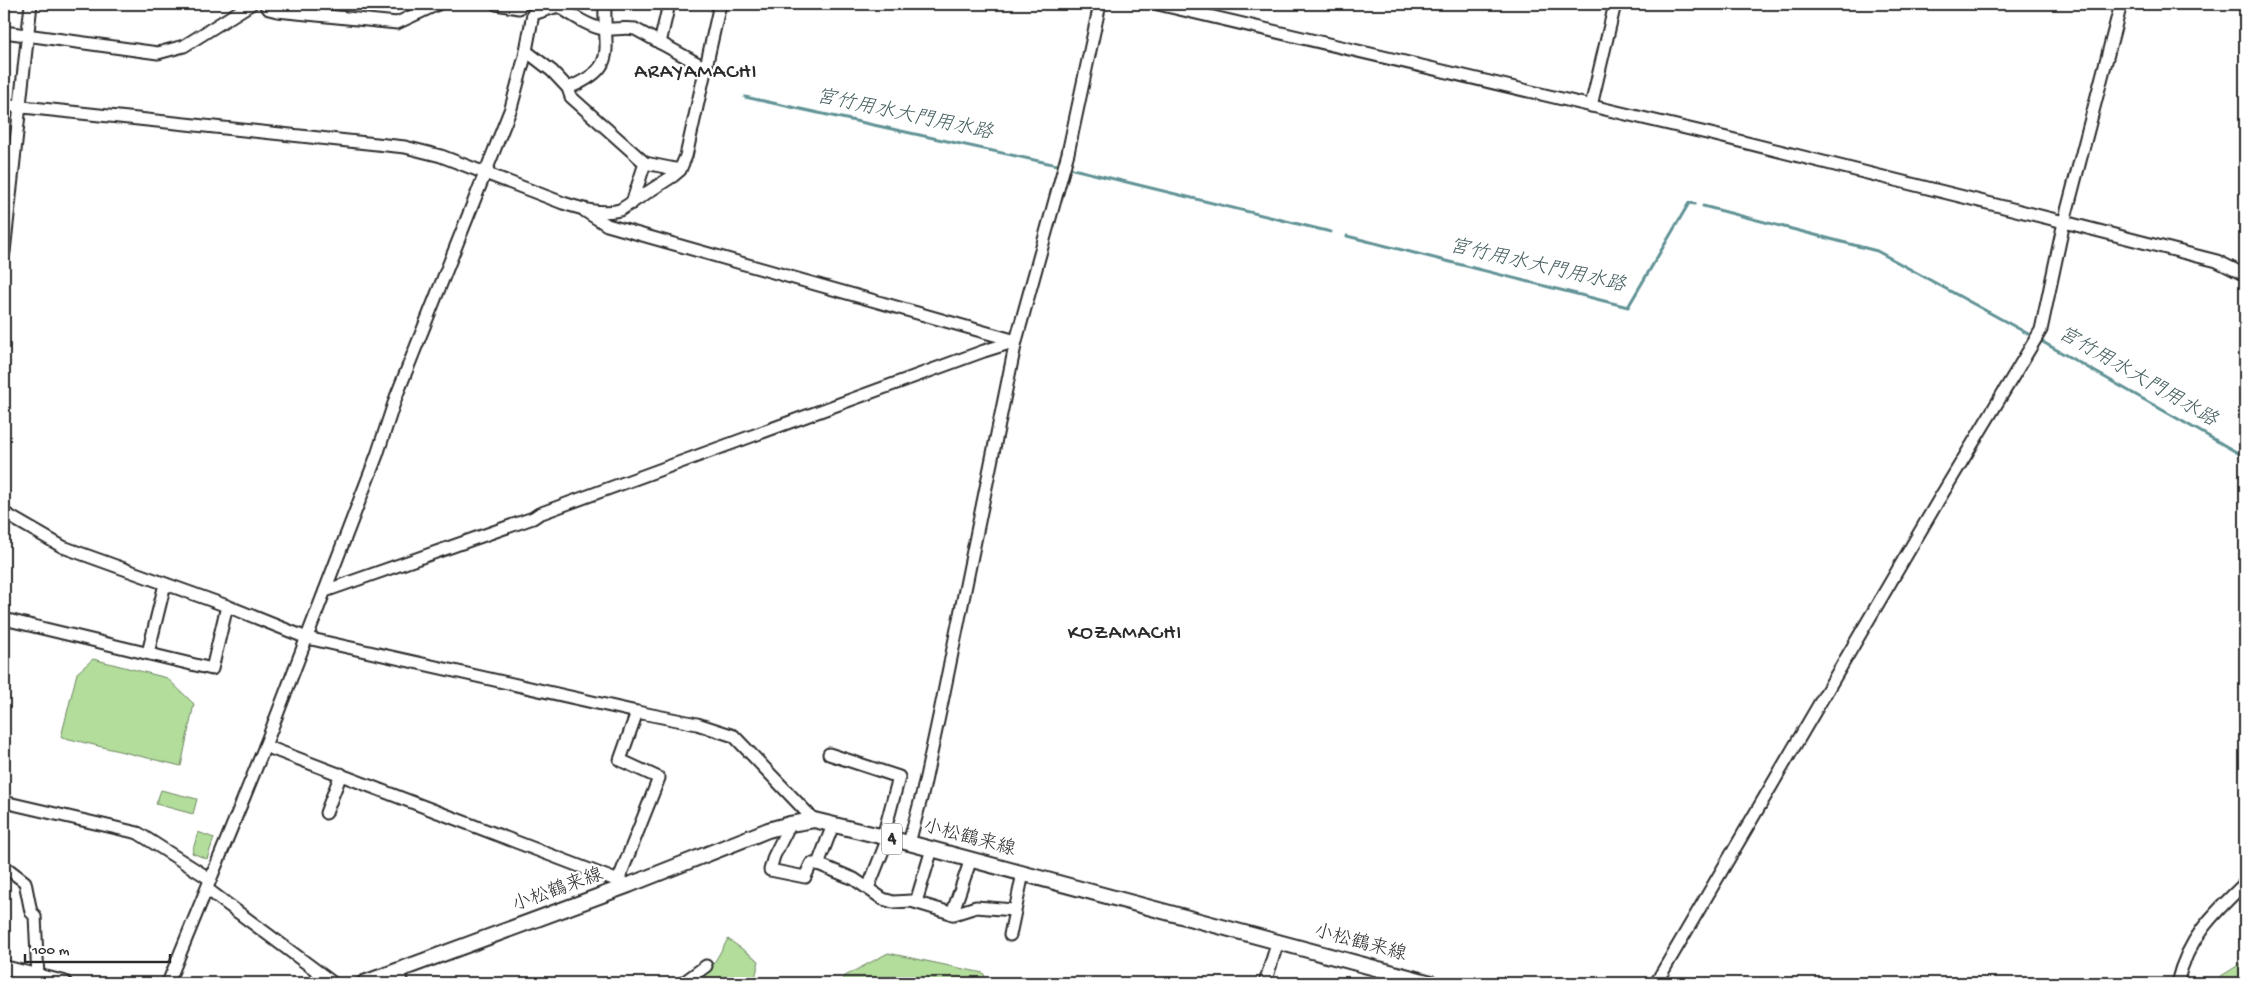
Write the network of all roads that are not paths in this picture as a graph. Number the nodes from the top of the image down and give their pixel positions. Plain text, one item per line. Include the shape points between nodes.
1 (31, 4) edge
2 (251, 4) edge
3 (266, 4) edge
4 (438, 4) edge
5 (496, 4) edge
6 (605, 4) edge
7 (669, 4) edge
8 (717, 4) edge
9 (1100, 4) edge
10 (1158, 4) edge
11 (1615, 4) edge
12 (2121, 4) edge
13 (558, 5) edge
14 (519, 6) edge
15 (532, 14) junction
16 (604, 29) junction
17 (4, 32) edge
18 (27, 42) junction
19 (660, 43) junction
20 (526, 51) junction
21 (706, 68) junction
22 (568, 88) junction
23 (4, 105) edge
24 (1591, 106) junction
25 (20, 107) junction
26 (645, 163) junction
27 (680, 170) junction
28 (484, 172) junction
29 (632, 203) junction
30 (582, 209) junction
31 (2064, 222) junction
32 (4, 252) edge
33 (2245, 275) edge
34 (1016, 341) junction
35 (4, 513) edge
36 (165, 584) junction
37 (325, 591) junction
38 (227, 606) junction
39 (4, 619) edge
40 (307, 638) junction
41 (148, 653) junction
42 (637, 712) junction
43 (265, 746) junction
44 (829, 754) dead end
45 (341, 774) junction
46 (4, 802) edge
47 (326, 813) dead end
48 (814, 820) junction
49 (790, 824) junction
50 (833, 825) junction
51 (885, 837) junction
52 (909, 843) junction
53 (932, 849) junction
54 (971, 859) junction
55 (818, 864) junction
56 (4, 866) edge
57 (1023, 873) junction
58 (624, 883) junction
59 (208, 884) junction
60 (2245, 884) edge
61 (868, 888) junction
62 (916, 902) junction
63 (1014, 910) junction
64 (952, 914) junction
65 (1010, 935) dead end
66 (1278, 941) junction
67 (706, 966) dead end
68 (4, 968) edge
69 (397, 970) junction
70 (38, 977) junction
71 (58, 982) edge
72 (168, 983) edge
73 (333, 983) edge
74 (364, 983) edge
75 (402, 983) edge
76 (683, 983) edge
77 (1265, 983) edge
78 (1431, 983) edge
79 (1656, 983) edge
80 (2177, 983) edge

1 - 18 street
2 - 18 street via 184,46 158,53
3 - 4 street via 269,9 277,11 397,23
5 - 14 street
6 - 16 street
7 - 19 street
8 - 21 street
9 - 34 street via 1068,153
10 - 24 street
11 - 24 street
12 - 31 street
13 - 15 street
13 - 16 street via 578,19
14 - 15 street
15 - 20 street
16 - 19 street via 635,29
16 - 22 street via 606,59 599,71
17 - 18 street
18 - 25 street
19 - 21 street
20 - 22 street
20 - 28 street via 511,108
21 - 27 street
22 - 26 street via 571,98
23 - 25 street
24 - 31 street
25 - 28 street via 405,147
25 - 32 street
26 - 27 street
26 - 29 street
27 - 29 street
28 - 30 street
28 - 37 street
29 - 30 street via 609,213
30 - 34 street via 607,225
31 - 33 street via 2218,261
31 - 79 street via 2041,330
34 - 37 street via 524,522
34 - 52 street via 923,791
35 - 36 street via 63,547
36 - 38 street
36 - 41 street
37 - 40 street
38 - 40 street
38 - 41 street via 212,669
39 - 41 street
40 - 42 street
40 - 43 street
42 - 48 street via 697,724 734,736
42 - 58 street via 620,760 659,778
43 - 45 street
43 - 59 street
44 - 51 street via 899,777
45 - 47 street
45 - 58 street
46 - 59 street via 138,833
48 - 49 main road, 小松鶴来線 / 4
48 - 50 main road, 小松鶴来線 / 4
49 - 55 street via 770,870 805,877 812,864
49 - 58 main road, 小松鶴来線 / 4
50 - 51 main road, 小松鶴来線 / 4
50 - 55 street
51 - 52 main road, 小松鶴来線 / 4
51 - 61 street
52 - 53 main road, 小松鶴来線 / 4
53 - 54 main road, 小松鶴来線 / 4
53 - 62 street
54 - 57 main road, 小松鶴来線 / 4
54 - 64 street
55 - 61 street via 854,878
56 - 70 street via 25,882 31,912 35,916
57 - 63 street
57 - 66 main road, 小松鶴来線 / 4
58 - 69 main road, 小松鶴来線 / 4
59 - 72 street
59 - 73 street
60 - 80 street via 2223,903 2200,932 2187,954
61 - 62 street via 893,902
62 - 64 street
63 - 64 street via 976,907
63 - 65 street
66 - 77 street
66 - 78 main road, 小松鶴来線 / 4
67 - 76 street
68 - 70 main road
69 - 74 main road, 小松鶴来線 / 4
69 - 75 street
70 - 71 main road

